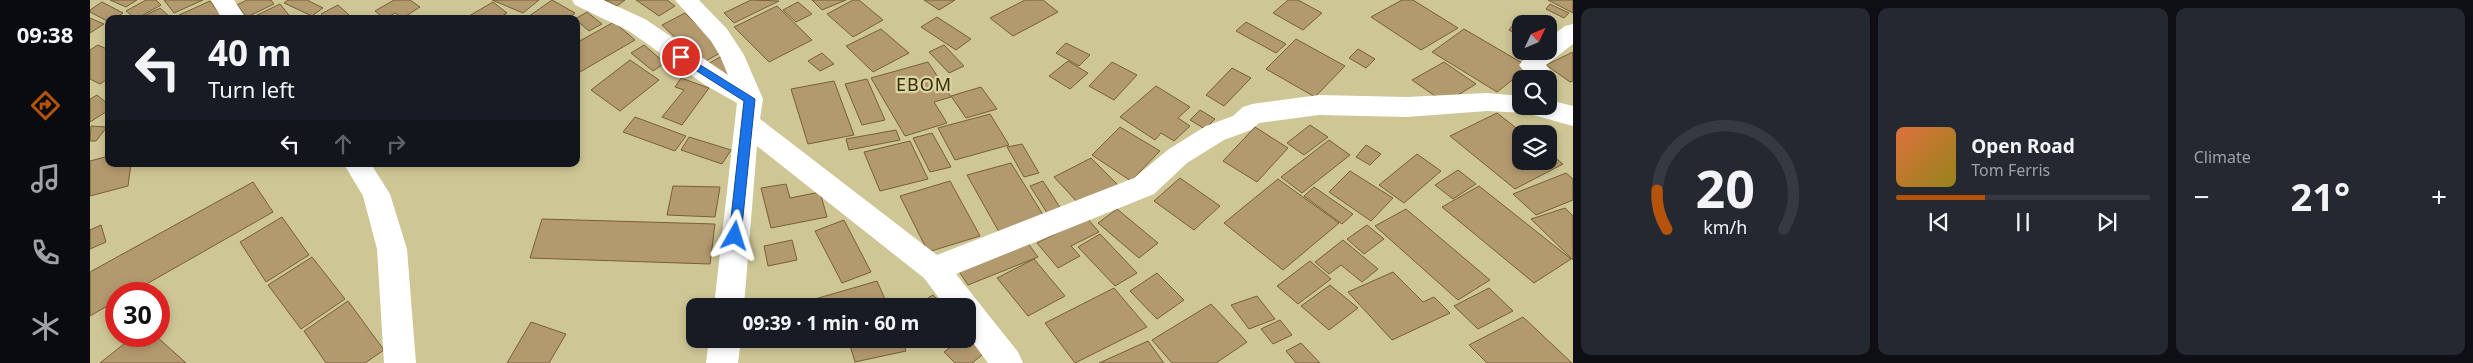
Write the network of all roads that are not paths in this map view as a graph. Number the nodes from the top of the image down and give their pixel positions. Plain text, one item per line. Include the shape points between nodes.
1 (222, 0) edge
2 (583, 0) edge
3 (686, 0) edge
4 (231, 15) edge
5 (1573, 32) edge
6 (1558, 43) edge
7 (1536, 60) edge
8 (1535, 70) edge
9 (1557, 91) edge
10 (1512, 104) edge
11 (1573, 107) edge
12 (748, 111) junction
13 (1557, 112) edge
14 (1573, 116) edge
15 (359, 167) edge
16 (934, 269) junction
17 (729, 298) edge
18 (957, 298) edge
19 (976, 322) edge
20 (724, 348) edge
21 (400, 363) edge
22 (722, 363) edge
23 (1007, 363) edge

1 - 4 street
2 - 12 street via 637,25 714,79
3 - 12 street via 719,34 732,56
5 - 6 street
7 - 8 street via 1530,65
9 - 11 street
10 - 16 street via 1319,106 1252,114 1178,156 1144,186
12 - 16 street
12 - 17 street
13 - 14 street
15 - 21 street via 376,194 392,249
16 - 18 street
19 - 23 street
20 - 22 street

